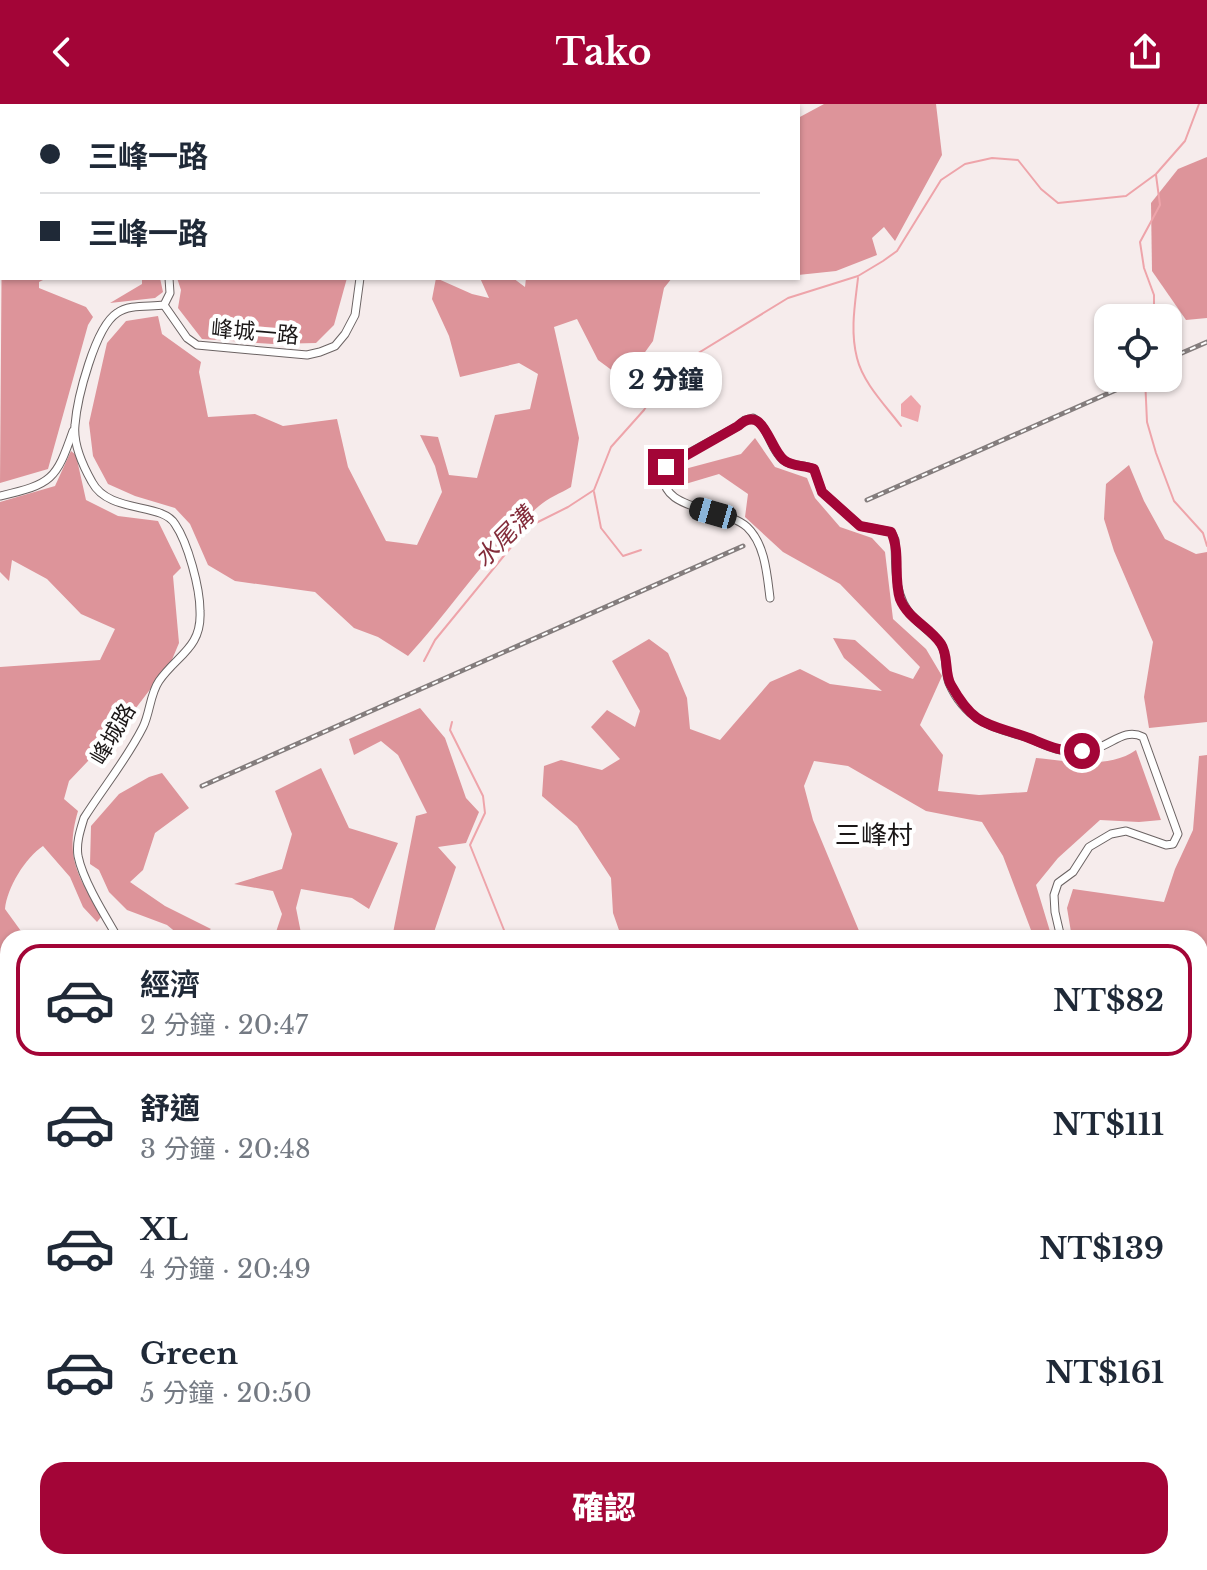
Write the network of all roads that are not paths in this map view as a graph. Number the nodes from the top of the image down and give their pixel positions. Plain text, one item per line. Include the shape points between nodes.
1 (169, 280) edge
2 (360, 280) edge
3 (164, 305) junction
4 (75, 425) junction
5 (0, 496) edge
6 (770, 598) dead end
7 (114, 930) edge
8 (1059, 930) edge

1 - 3 street
2 - 3 street, 峰城一路 via 355,315 345,334 335,346 307,355 197,345
3 - 4 street, 峰城路 via 130,307 104,327
4 - 5 street via 58,472 45,483
4 - 7 street, 峰城路 via 93,486 107,498 159,512 176,525 197,584 200,611 195,641 158,682 145,723 78,835 83,871
6 - 8 street via 765,564 748,528 674,497 664,481 666,467 673,462 753,418 780,457 814,469 822,492 860,526 891,532 901,602 940,642 949,682 979,721 1066,751 1100,747 1128,734 1143,737 1176,840 1166,845 1119,832 1089,847 1054,895

